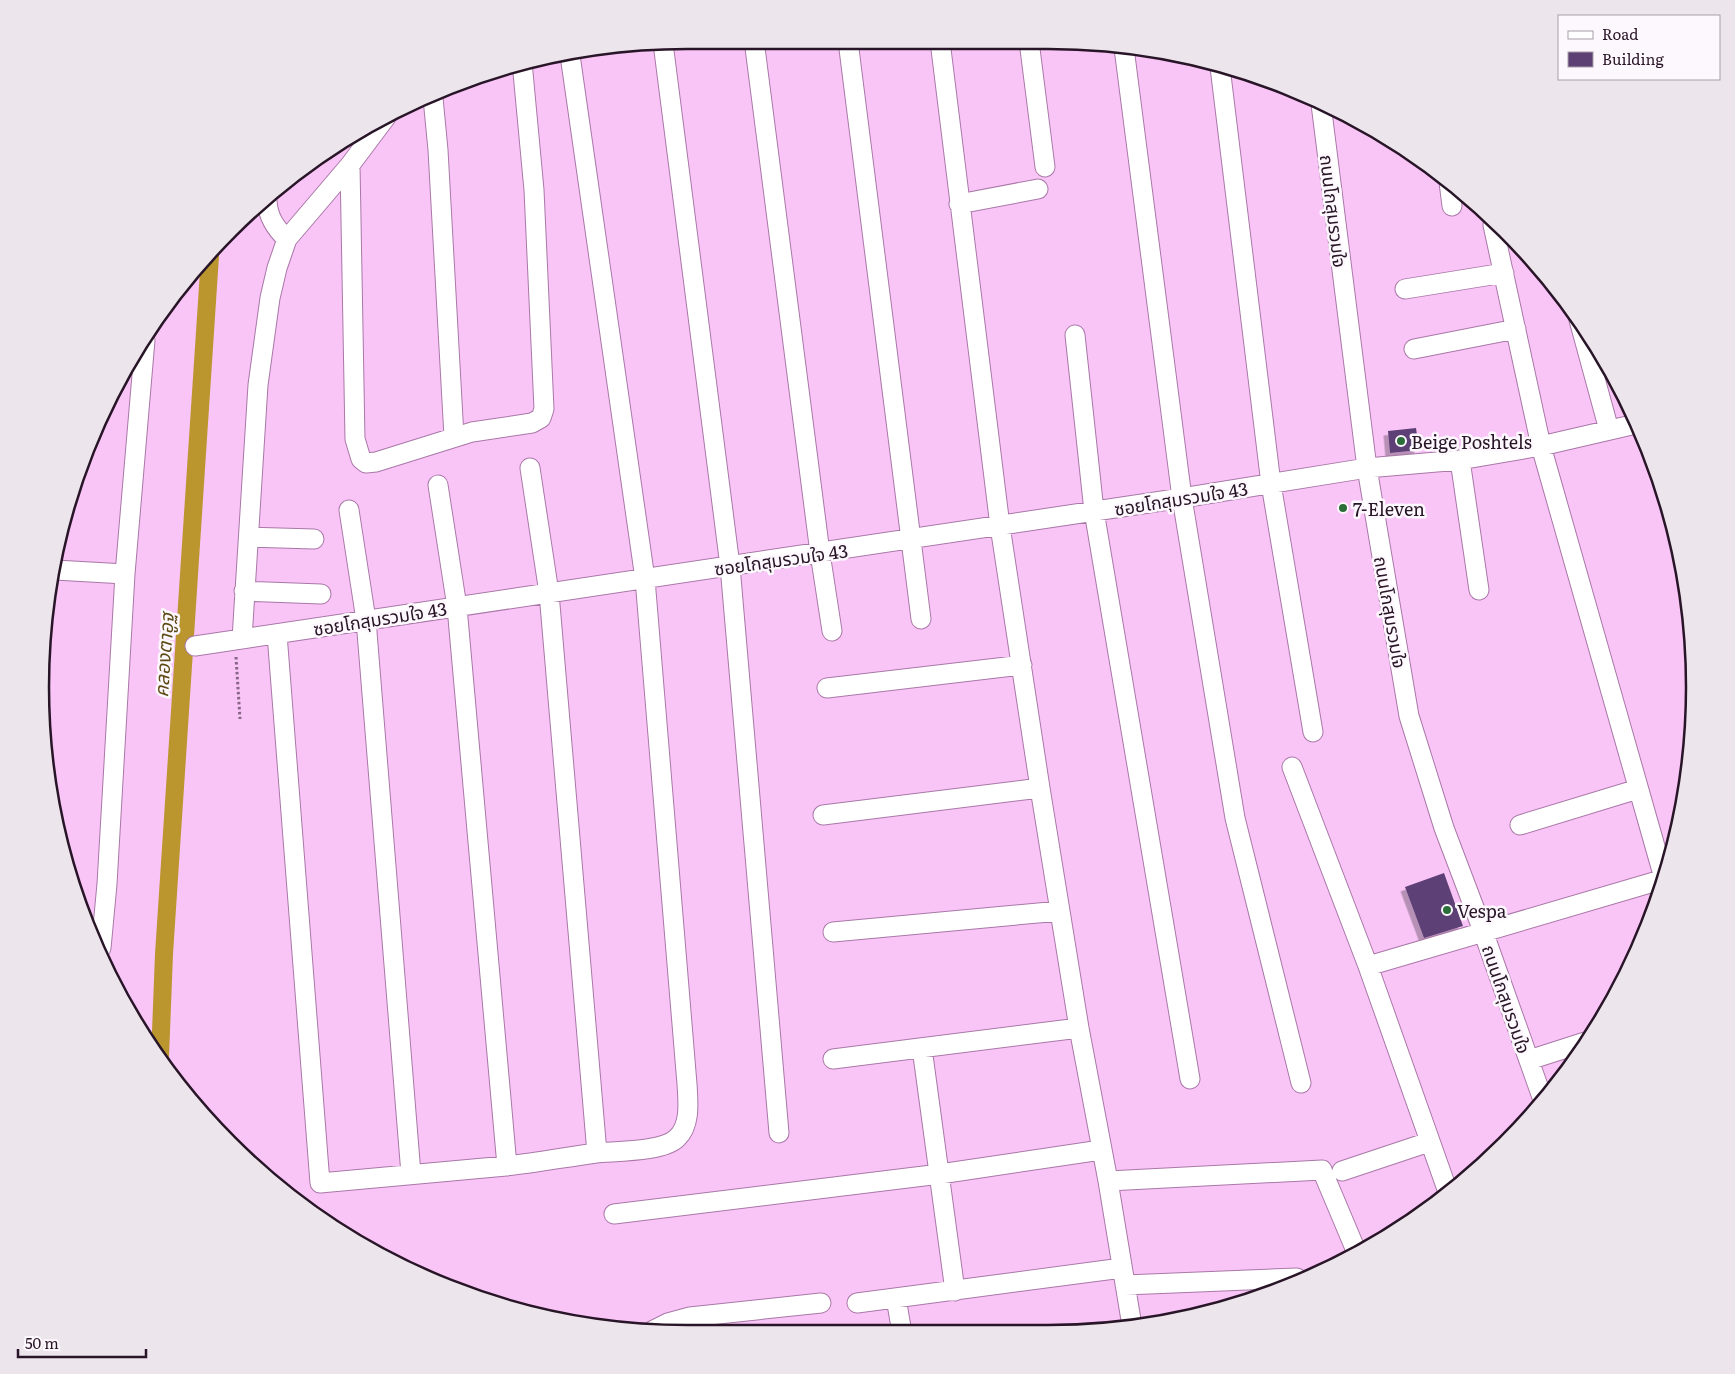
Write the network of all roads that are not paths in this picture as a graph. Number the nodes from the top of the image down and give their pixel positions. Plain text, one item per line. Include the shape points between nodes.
1 (755, 49) edge
2 (849, 49) edge
3 (941, 49) edge
4 (1030, 49) edge
5 (664, 50) edge
6 (1125, 53) edge
7 (571, 60) edge
8 (523, 70) edge
9 (1221, 72) edge
10 (433, 102) edge
11 (1322, 111) edge
12 (377, 130) edge
13 (350, 165) junction
14 (1045, 168) dead end
15 (1038, 189) dead end
16 (1450, 192) edge
17 (959, 204) junction
18 (268, 206) edge
19 (1452, 206) dead end
20 (1495, 232) edge
21 (287, 240) junction
22 (1504, 273) junction
23 (1405, 289) dead end
24 (1516, 329) junction
25 (1075, 335) dead end
26 (1585, 342) edge
27 (1414, 349) dead end
28 (143, 353) edge
29 (1630, 425) edge
30 (1609, 430) junction
31 (454, 437) junction
32 (1542, 446) junction
33 (1460, 460) junction
34 (530, 468) dead end
35 (1366, 468) junction
36 (1271, 484) junction
37 (438, 485) dead end
38 (1182, 498) junction
39 (350, 510) dead end
40 (1094, 510) junction
41 (1000, 526) junction
42 (249, 537) junction
43 (314, 539) dead end
44 (910, 539) junction
45 (820, 553) junction
46 (730, 566) junction
47 (60, 570) edge
48 (125, 574) junction
49 (645, 579) junction
50 (1479, 590) dead end
51 (244, 591) junction
52 (549, 593) junction
53 (321, 594) dead end
54 (457, 607) junction
55 (921, 619) dead end
56 (366, 620) junction
57 (832, 631) dead end
58 (277, 634) junction
59 (238, 639) junction
60 (195, 646) dead end
61 (1022, 665) junction
62 (827, 688) dead end
63 (1313, 732) dead end
64 (1292, 766) dead end
65 (1040, 788) junction
66 (1638, 789) junction
67 (823, 815) dead end
68 (1520, 824) dead end
69 (1660, 866) edge
70 (1656, 880) edge
71 (1060, 911) junction
72 (1483, 931) junction
73 (833, 932) dead end
74 (102, 941) edge
75 (1368, 966) junction
76 (1079, 1028) junction
77 (1577, 1045) edge
78 (922, 1048) junction
79 (833, 1059) dead end
80 (1529, 1060) junction
81 (1190, 1079) dead end
82 (1301, 1083) dead end
83 (1540, 1093) edge
84 (779, 1133) dead end
85 (1429, 1142) junction
86 (1101, 1150) junction
87 (598, 1153) junction
88 (507, 1166) junction
89 (1342, 1171) dead end
90 (411, 1174) junction
91 (940, 1174) junction
92 (1108, 1181) junction
93 (1446, 1186) edge
94 (614, 1214) dead end
95 (1354, 1247) edge
96 (1124, 1276) junction
97 (1289, 1278) edge
98 (955, 1290) junction
99 (896, 1298) junction
100 (821, 1303) dead end
101 (857, 1303) dead end
102 (1131, 1320) edge
103 (665, 1324) edge
104 (901, 1325) edge

1 - 45 street
2 - 44 street
3 - 17 street
4 - 14 street
5 - 46 street
6 - 38 street
7 - 49 street
8 - 31 street via 534,190 544,409 541,418 532,424
9 - 36 street
10 - 31 street
11 - 35 street, ถนนโกสุมรวมใจ
12 - 13 street
13 - 21 street
13 - 31 street via 357,451 366,463
15 - 17 street
16 - 19 street
17 - 41 street
18 - 21 street via 275,228
20 - 22 street
21 - 42 street via 276,268 258,385
22 - 23 street
22 - 24 street
24 - 27 street
24 - 32 street
25 - 40 street
26 - 30 street
28 - 48 street
29 - 30 street, ซอยโกสุมรวมใจ 43
30 - 32 street, ซอยโกสุมรวมใจ 43
32 - 33 street, ซอยโกสุมรวมใจ 43
32 - 66 street
33 - 35 street, ซอยโกสุมรวมใจ 43
33 - 50 street
34 - 52 street
35 - 36 street, ซอยโกสุมรวมใจ 43
35 - 72 street, ถนนโกสุมรวมใจ via 1409,716 1444,828
36 - 38 street, ซอยโกสุมรวมใจ 43
36 - 63 street
37 - 54 street
38 - 40 street, ซอยโกสุมรวมใจ 43
38 - 82 street via 1235,818
39 - 56 street
40 - 41 street, ซอยโกสุมรวมใจ 43
40 - 81 street
41 - 44 street, ซอยโกสุมรวมใจ 43
41 - 61 street
42 - 43 street
42 - 51 street
44 - 45 street, ซอยโกสุมรวมใจ 43
44 - 55 street
45 - 46 street, ซอยโกสุมรวมใจ 43
45 - 57 street
46 - 49 street, ซอยโกสุมรวมใจ 43
46 - 84 street
47 - 48 street
48 - 74 street
49 - 52 street, ซอยโกสุมรวมใจ 43
49 - 87 street via 688,1106 684,1130 666,1145
51 - 53 street
51 - 59 street
52 - 54 street, ซอยโกสุมรวมใจ 43
52 - 87 street
54 - 56 street, ซอยโกสุมรวมใจ 43
54 - 88 street
56 - 58 street, ซอยโกสุมรวมใจ 43
56 - 90 street
58 - 59 street, ซอยโกสุมรวมใจ 43
58 - 90 street via 320,1183
59 - 60 street, ซอยโกสุมรวมใจ 43
61 - 62 street
61 - 65 street
64 - 75 street
65 - 67 street
65 - 71 street
66 - 68 street
66 - 69 street
70 - 72 street
71 - 73 street
71 - 76 street
72 - 75 street
72 - 80 street, ถนนโกสุมรวมใจ
75 - 85 street
76 - 78 street
76 - 86 street
77 - 80 street
78 - 79 street
78 - 91 street
80 - 83 street, ถนนโกสุมรวมใจ
85 - 89 street
85 - 93 street
86 - 91 street
86 - 92 street
87 - 88 street
88 - 90 street
91 - 94 street
91 - 98 street
92 - 95 street via 1322,1170
92 - 96 street
96 - 97 street
96 - 98 street
96 - 102 street
98 - 99 street
99 - 101 street
99 - 104 street
100 - 103 street via 690,1317

